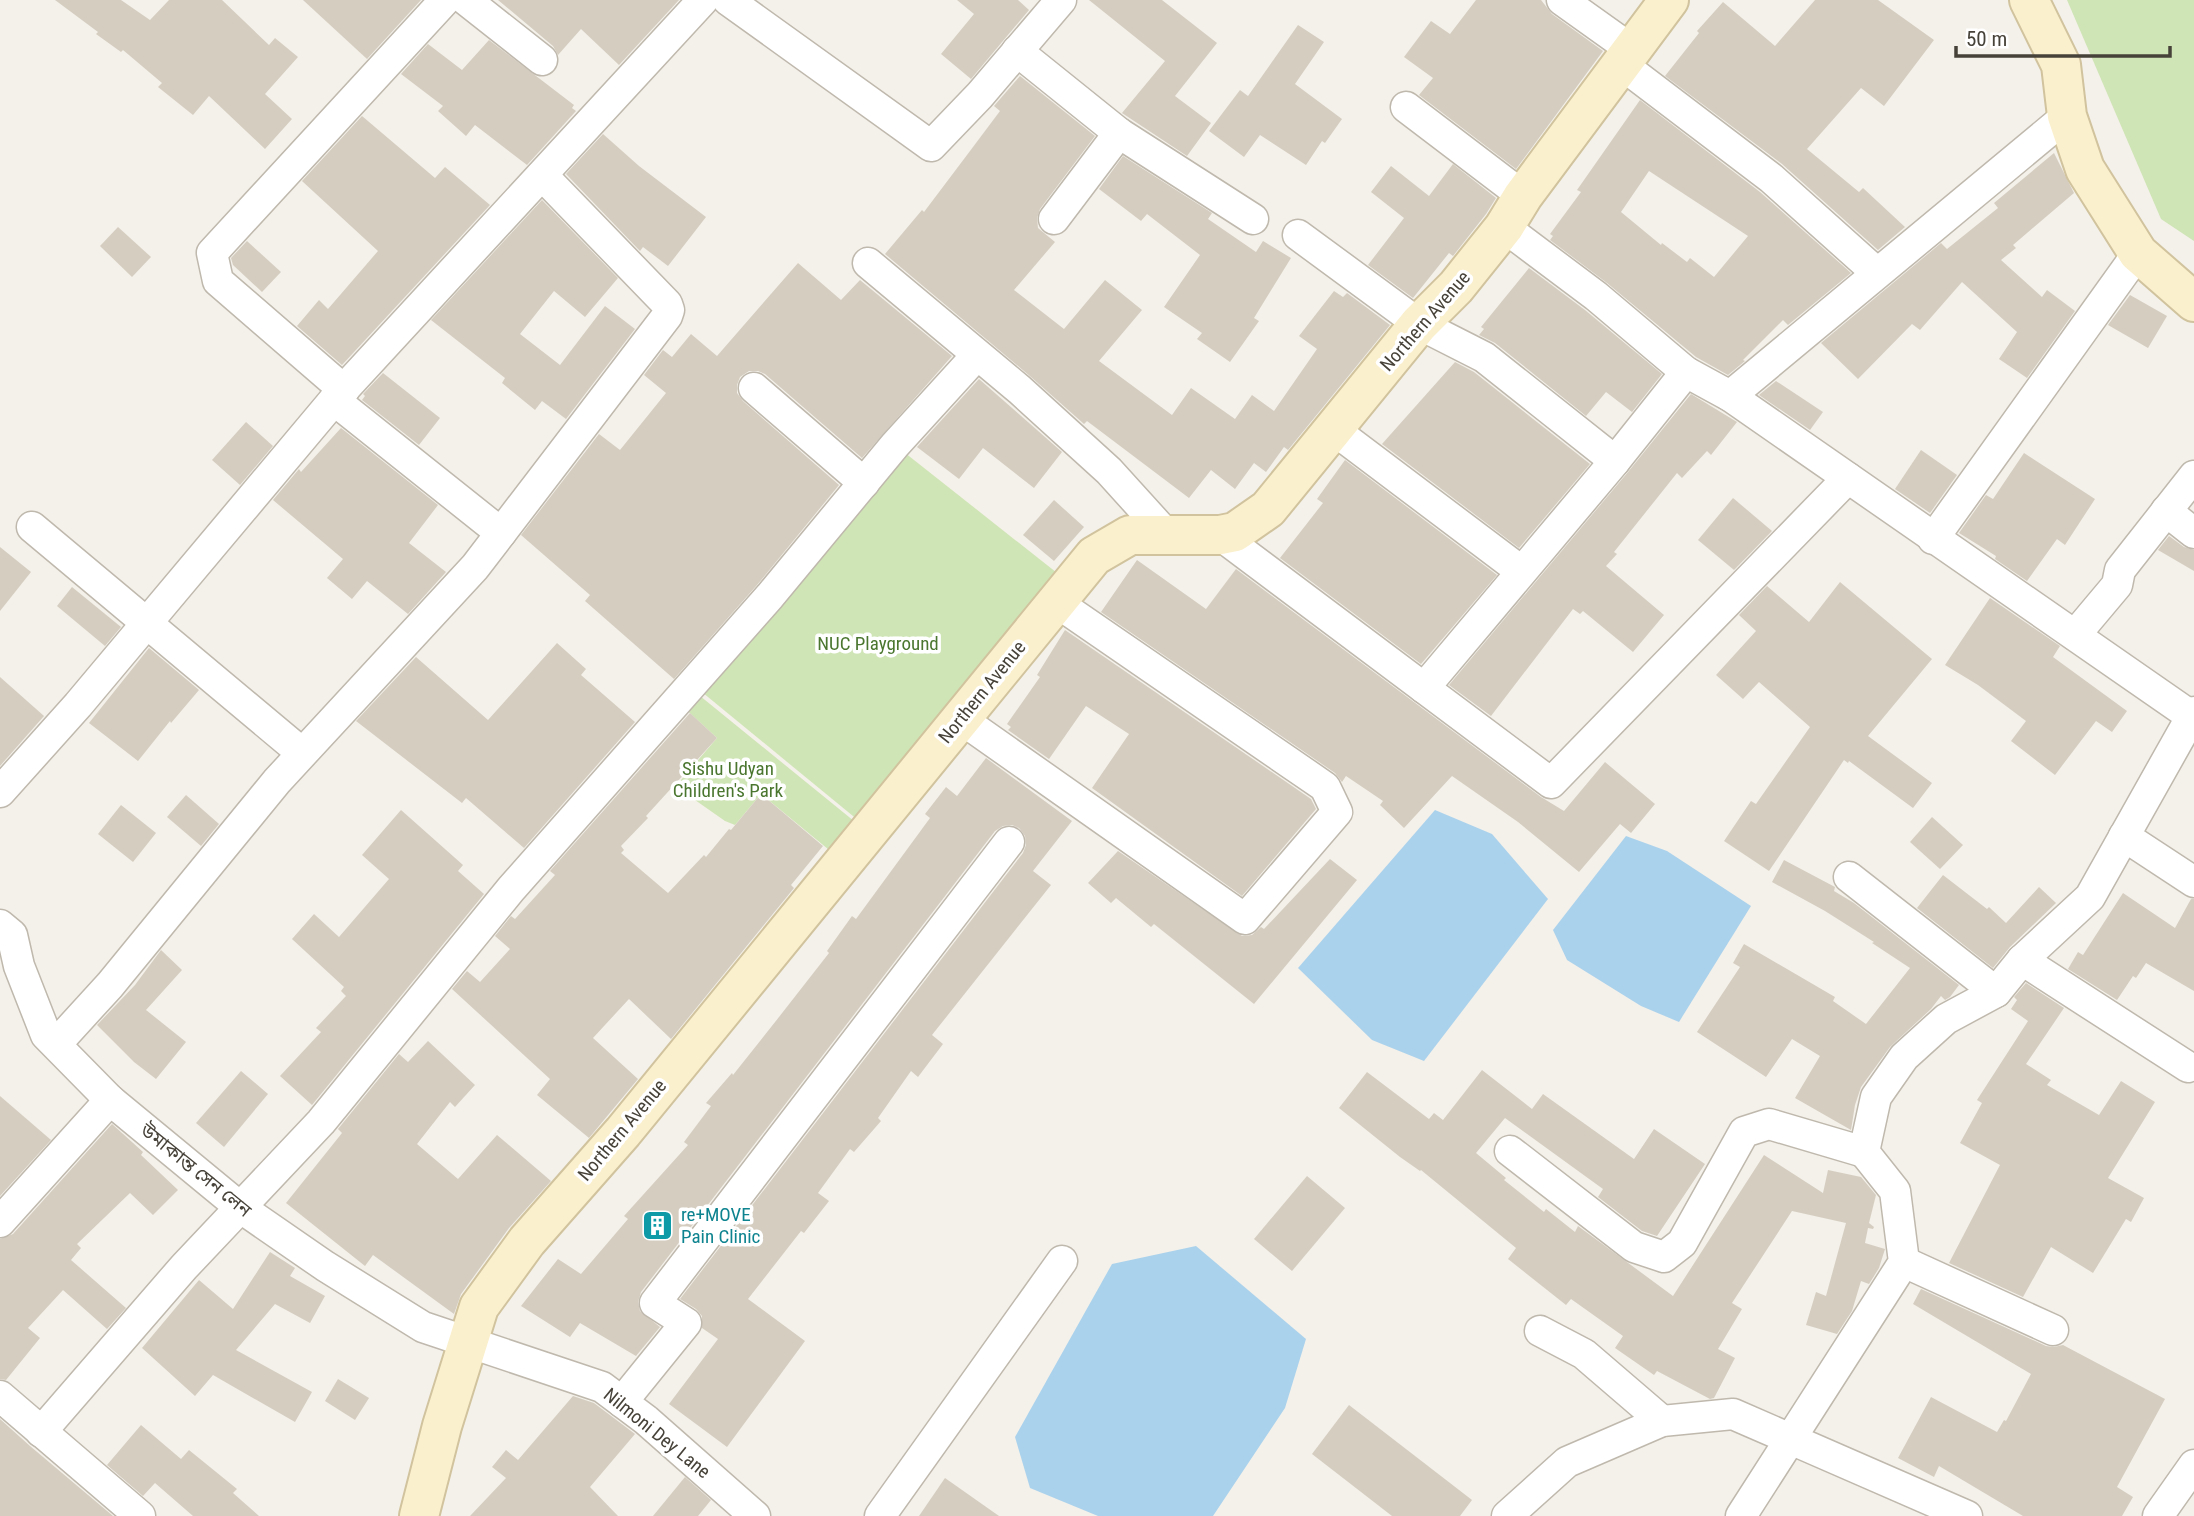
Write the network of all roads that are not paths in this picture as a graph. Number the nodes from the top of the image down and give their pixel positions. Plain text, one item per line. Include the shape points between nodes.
1 (445, 0) edge
2 (466, 0) edge
3 (703, 0) edge
4 (728, 0) edge
5 (1061, 0) edge
6 (1562, 0) edge
7 (1669, 0) edge
8 (2029, 0) edge
9 (1017, 51) junction
10 (1626, 57) junction
11 (542, 60) dead end
12 (1406, 107) dead end
13 (2067, 116) junction
14 (1119, 133) junction
15 (542, 175) junction
16 (1523, 196) junction
17 (1054, 219) dead end
18 (1253, 219) dead end
19 (1504, 228) junction
20 (1298, 235) dead end
21 (2138, 253) junction
22 (868, 263) dead end
23 (1877, 273) junction
24 (2194, 302) edge
25 (1419, 324) junction
26 (977, 355) junction
27 (1686, 372) junction
28 (754, 388) dead end
29 (339, 395) junction
30 (1730, 396) junction
31 (1334, 430) junction
32 (1615, 461) junction
33 (2194, 475) edge
34 (1848, 478) junction
35 (864, 483) junction
36 (2166, 511) junction
37 (32, 527) dead end
38 (501, 533) junction
39 (2194, 533) edge
40 (1167, 535) junction
41 (1220, 535) junction
42 (1933, 538) junction
43 (1521, 571) junction
44 (1056, 602) junction
45 (146, 624) junction
46 (2075, 635) junction
47 (1424, 688) junction
48 (2192, 714) edge
49 (961, 719) junction
50 (302, 753) junction
51 (0, 792) edge
52 (2124, 836) junction
53 (1009, 842) dead end
54 (1849, 877) dead end
55 (2194, 882) edge
56 (0, 925) edge
57 (2022, 960) junction
58 (1996, 992) junction
59 (56, 1044) junction
60 (2188, 1067) dead end
61 (110, 1100) junction
62 (1510, 1151) dead end
63 (1864, 1152) junction
64 (242, 1208) junction
65 (0, 1222) edge
66 (1062, 1261) dead end
67 (1905, 1262) junction
68 (2053, 1330) dead end
69 (1540, 1331) dead end
70 (469, 1341) junction
71 (0, 1396) edge
72 (622, 1402) junction
73 (1662, 1421) junction
74 (41, 1432) junction
75 (1789, 1440) junction
76 (2194, 1465) edge
77 (140, 1516) edge
78 (419, 1516) edge
79 (755, 1516) edge
80 (880, 1516) edge
81 (1507, 1516) edge
82 (1741, 1516) edge
83 (1967, 1516) edge
84 (2158, 1516) edge

1 - 29 street via 212,253 218,281
2 - 11 street
3 - 15 street
4 - 9 street via 931,146
5 - 9 street
6 - 10 street
7 - 10 street, Northern Avenue
8 - 13 street via 2061,65
9 - 14 street
10 - 16 street, Northern Avenue
10 - 23 street via 1772,178
12 - 16 street
13 - 21 street via 2085,169
13 - 23 street
14 - 17 street
14 - 18 street
15 - 29 street
15 - 38 street via 669,310
16 - 19 street, Northern Avenue
19 - 25 street, Northern Avenue
19 - 27 street via 1596,296
20 - 25 street
21 - 24 street
21 - 42 street
22 - 26 street
23 - 30 street
25 - 31 street, Northern Avenue
25 - 32 street via 1484,357
26 - 35 street
26 - 40 street via 1109,471
27 - 30 street
27 - 32 street
28 - 35 street
29 - 38 street
29 - 45 street
30 - 34 street
31 - 41 street, Northern Avenue via 1268,509 1235,532
31 - 43 street
32 - 43 street
33 - 36 street
34 - 42 street
34 - 47 street via 1551,783
35 - 64 street via 511,889 321,1122
36 - 39 street
36 - 46 street via 2120,570 2117,585
37 - 45 street
38 - 50 street via 475,567
40 - 41 street, Northern Avenue
40 - 44 street, Northern Avenue via 1130,536 1094,556
41 - 47 street
42 - 46 street
43 - 47 street
44 - 49 street, Northern Avenue
44 - 49 street via 1325,787 1337,812 1245,919
45 - 50 street
45 - 51 street
46 - 48 street
48 - 52 street
49 - 70 street, Northern Avenue via 623,1132 527,1241 480,1307
50 - 59 street
52 - 55 street
52 - 57 street via 2090,897
53 - 72 street via 655,1303 686,1324
54 - 58 street
56 - 59 street, উমাকান্ত সেন লেন via 12,935 46,1035
57 - 58 street
57 - 60 street
58 - 63 street via 1945,1019 1904,1057 1876,1097
59 - 61 street, উমাকান্ত সেন লেন
61 - 64 street, উমাকান্ত সেন লেন
61 - 65 street
62 - 63 street via 1633,1247 1664,1257 1682,1243 1744,1132 1769,1124
63 - 67 street via 1895,1191
64 - 70 street, উমাকান্ত সেন লেন via 423,1327
64 - 74 street via 184,1267
66 - 80 street
67 - 68 street
67 - 75 street
69 - 73 street via 1584,1354
70 - 72 street, Nilmoni Dey Lane via 602,1387
70 - 78 street, Northern Avenue
71 - 74 street
72 - 79 street, Nilmoni Dey Lane
73 - 75 street via 1733,1414
73 - 81 street via 1567,1462
74 - 77 street
75 - 82 street
75 - 83 street
76 - 84 street

